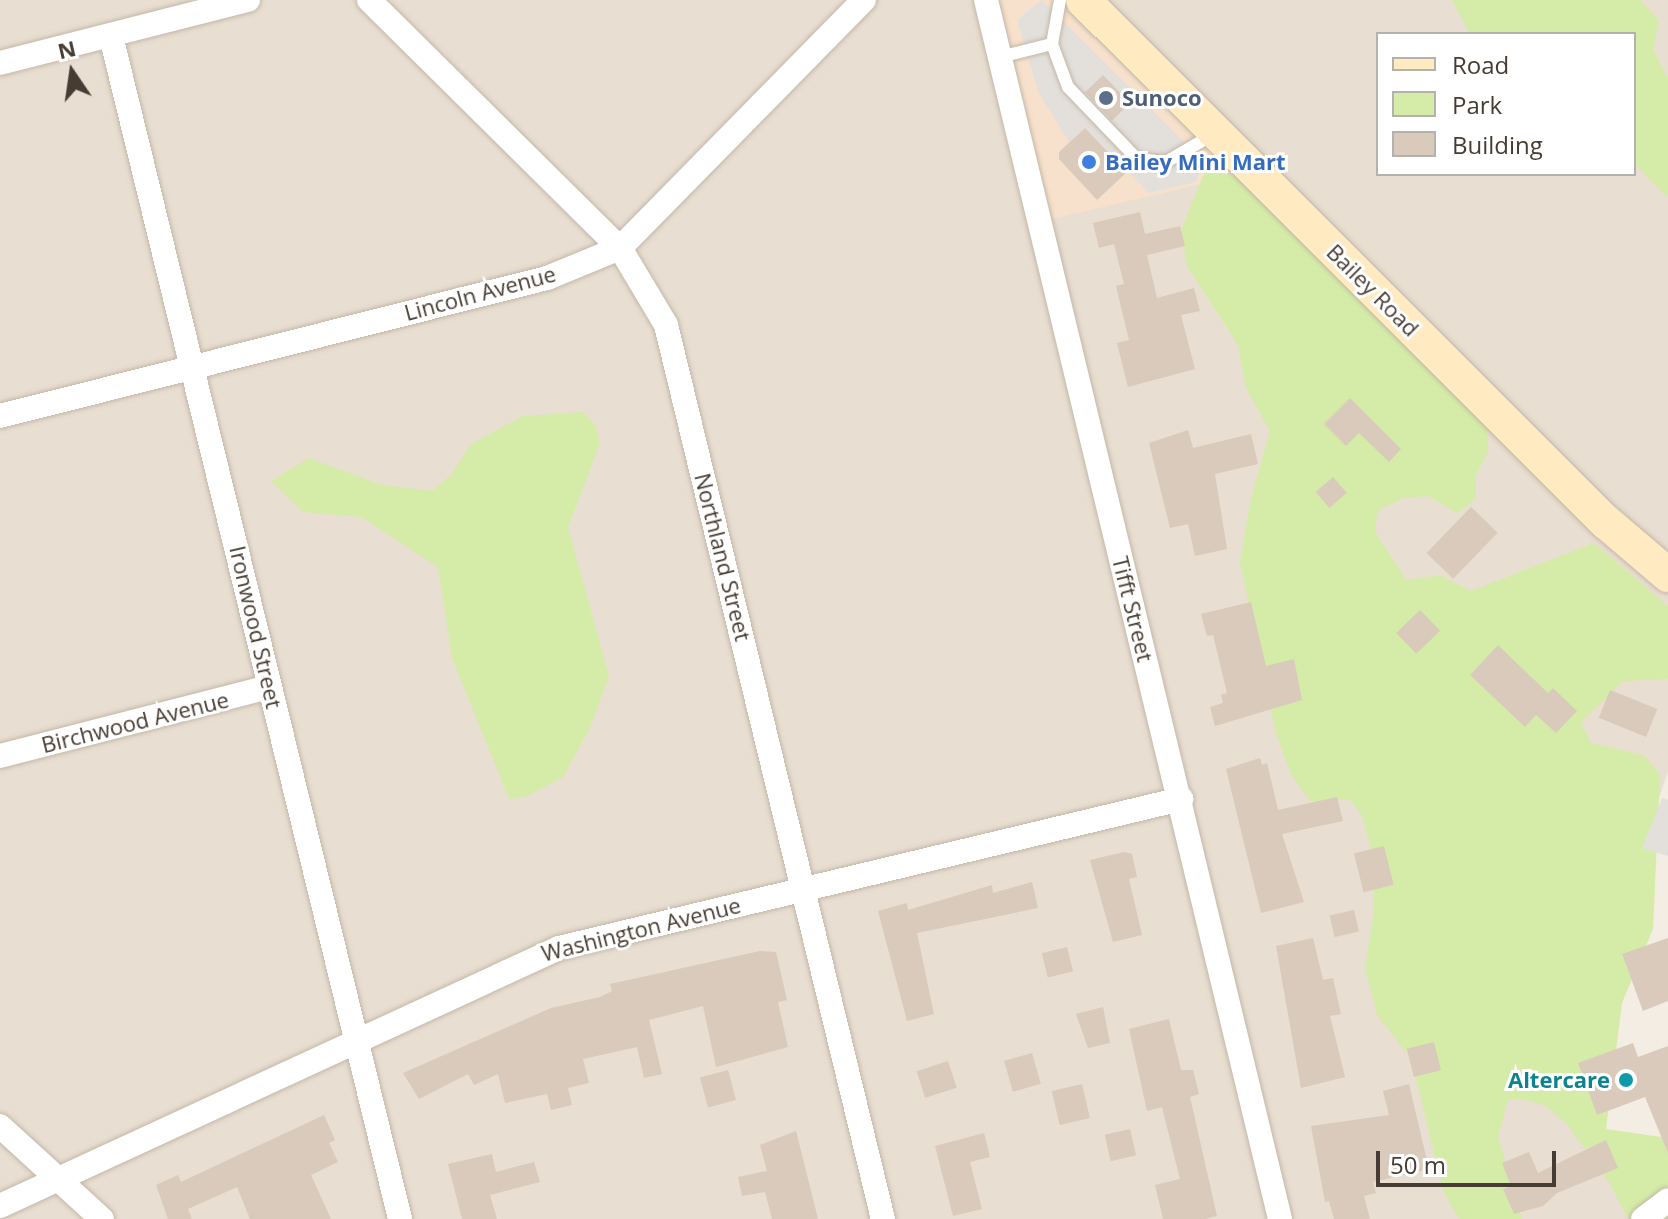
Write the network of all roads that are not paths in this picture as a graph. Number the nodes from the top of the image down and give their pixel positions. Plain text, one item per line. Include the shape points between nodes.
1 (248, 0) edge
2 (369, 0) edge
3 (864, 0) edge
4 (986, 0) edge
5 (1060, 0) edge
6 (1083, 0) edge
7 (111, 36) junction
8 (1052, 44) junction
9 (1000, 57) junction
10 (0, 63) edge
11 (1215, 133) junction
12 (620, 248) junction
13 (194, 369) junction
14 (0, 416) edge
15 (1668, 575) edge
16 (269, 687) junction
17 (0, 756) edge
18 (1181, 799) junction
19 (802, 888) junction
20 (356, 1039) junction
21 (0, 1126) edge
22 (56, 1178) junction
23 (1668, 1200) edge
24 (0, 1206) edge
25 (102, 1219) edge
26 (400, 1219) edge
27 (883, 1219) edge
28 (1280, 1219) edge
29 (1643, 1219) edge

1 - 7 street
2 - 12 street, Northland Street
3 - 12 street, Lincoln Avenue
4 - 9 street, Tifft Street
5 - 8 lane
6 - 11 street, Bailey Road
7 - 10 street
7 - 13 street, Ironwood Street
8 - 9 lane
8 - 11 lane via 1068,87 1137,159 1166,162
9 - 18 street, Tifft Street
11 - 15 street, Bailey Road via 1606,522
12 - 13 street, Lincoln Avenue via 547,278
12 - 19 street, Northland Street via 666,325
13 - 14 street, Lincoln Avenue
13 - 16 street, Ironwood Street
16 - 17 street, Birchwood Avenue
16 - 20 street, Ironwood Street
18 - 19 street, Washington Avenue
18 - 28 street, Tifft Street
19 - 20 street, Washington Avenue via 559,948
19 - 27 street, Northland Street
20 - 22 street, Washington Avenue
20 - 26 street, Ironwood Street
21 - 22 street
22 - 24 street, Washington Avenue
22 - 25 street
23 - 29 street

